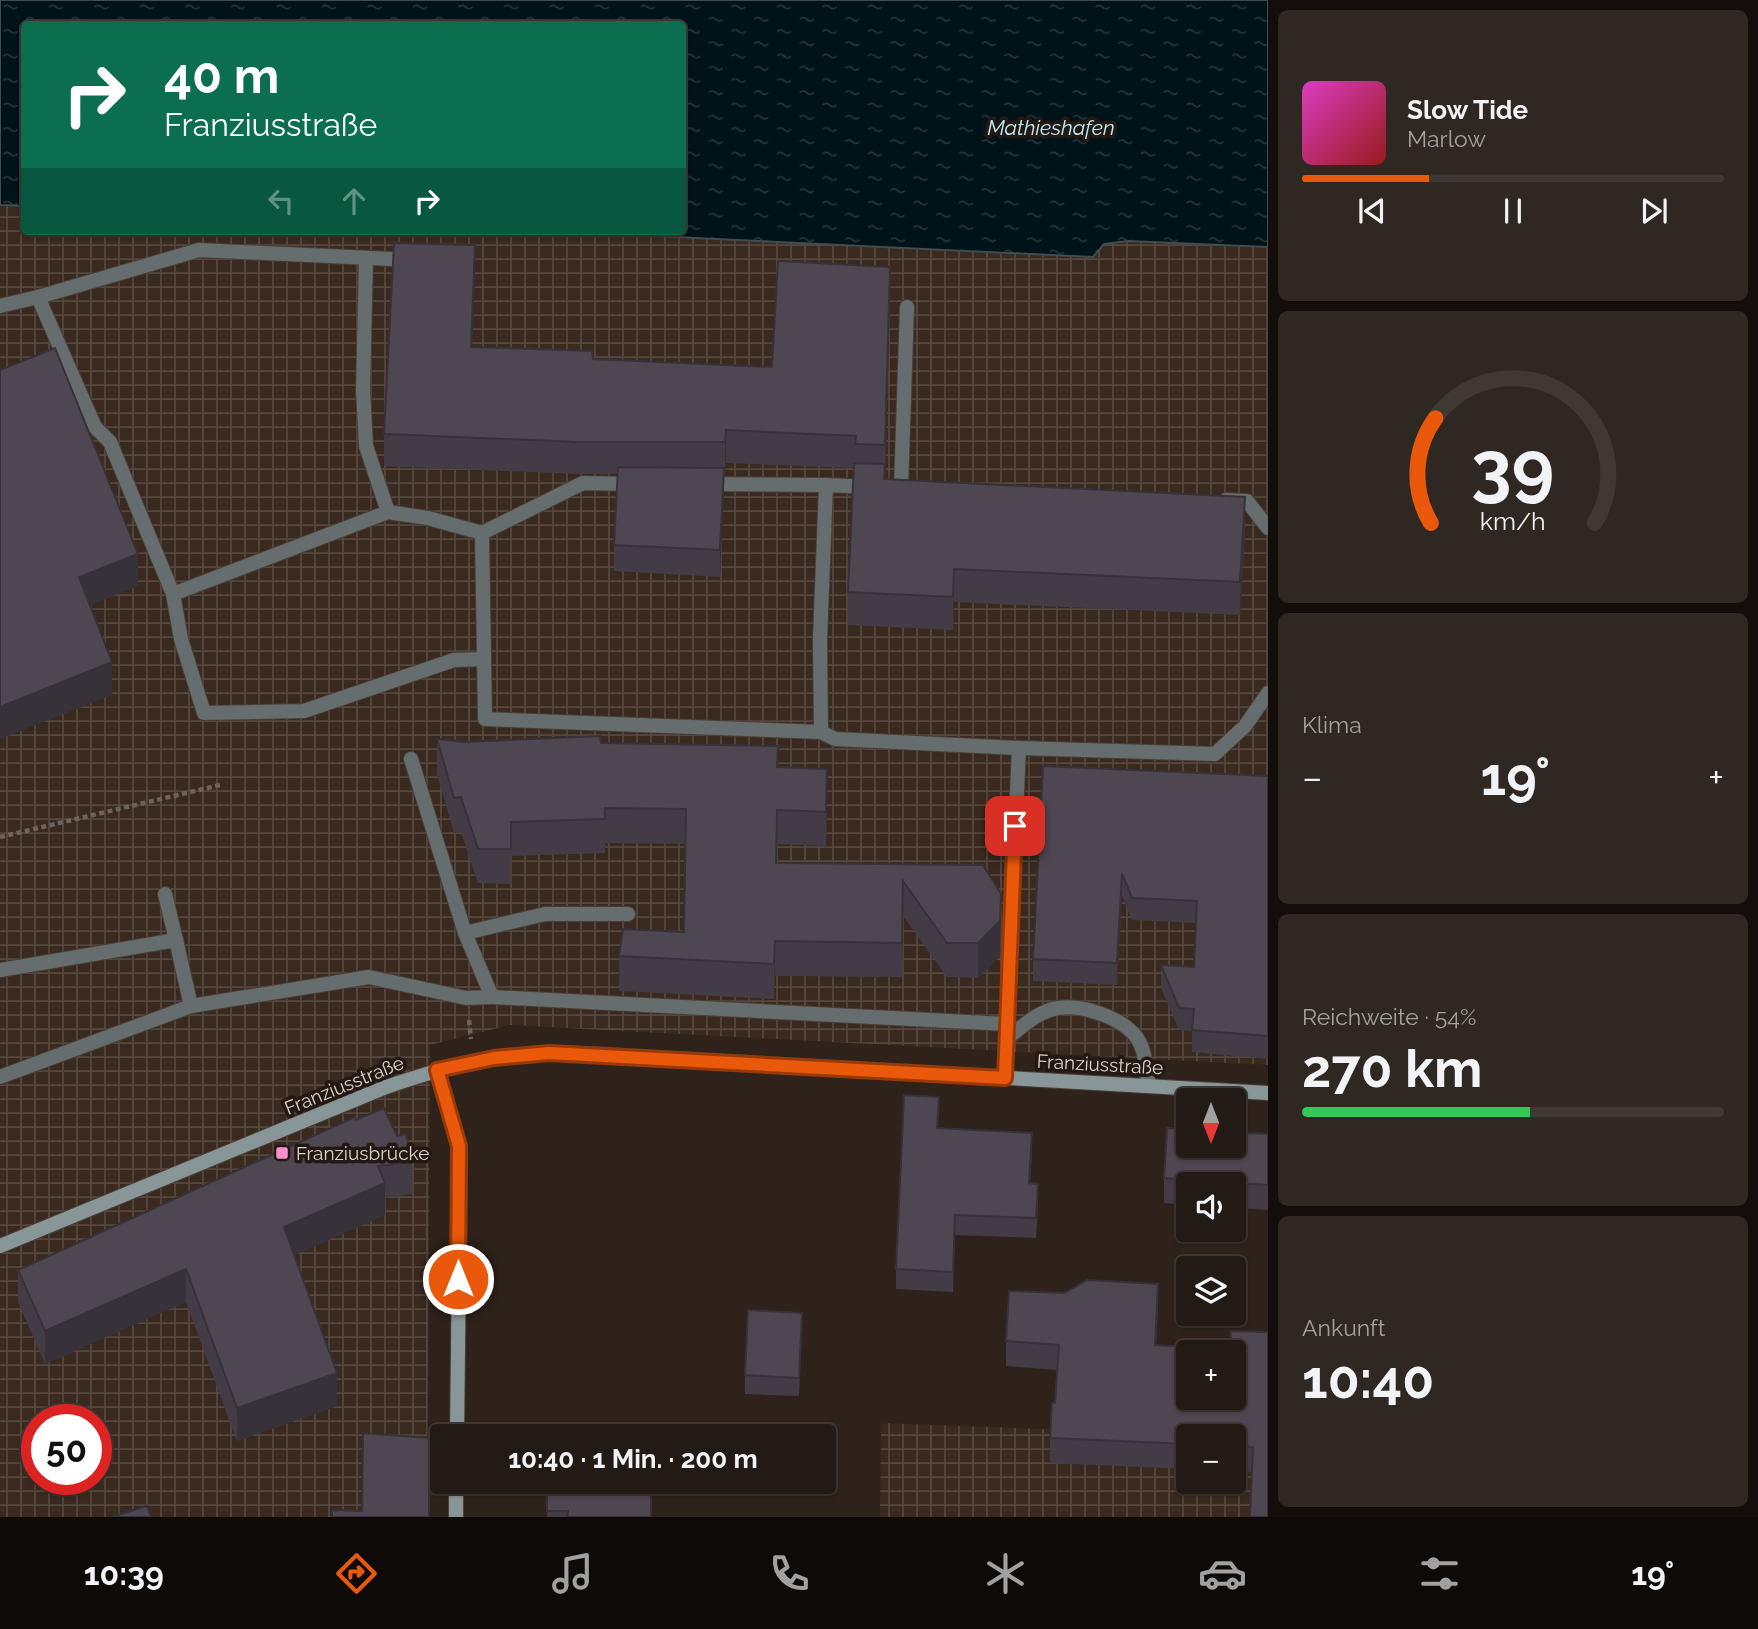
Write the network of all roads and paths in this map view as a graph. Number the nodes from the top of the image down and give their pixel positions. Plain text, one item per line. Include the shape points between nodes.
1 (366, 258) junction
2 (429, 261) edge
3 (38, 297) junction
4 (0, 306) edge
5 (907, 307) dead end
6 (651, 484) edge
7 (691, 484) edge
8 (826, 485) junction
9 (1206, 500) edge
10 (388, 512) junction
11 (1268, 528) edge
12 (482, 533) junction
13 (173, 594) junction
14 (484, 659) junction
15 (1268, 693) edge
16 (821, 732) junction
17 (1019, 748) junction
18 (411, 759) dead end
19 (220, 785) dead end
20 (0, 837) edge
21 (165, 894) dead end
22 (628, 914) dead end
23 (465, 933) junction
24 (176, 940) junction
25 (0, 970) edge
26 (492, 997) junction
27 (191, 1006) junction
28 (468, 1014) dead end
29 (1007, 1032) junction
30 (471, 1040) dead end
31 (437, 1070) junction
32 (0, 1077) edge
33 (1005, 1078) junction
34 (1149, 1086) junction
35 (1268, 1093) edge
36 (0, 1246) edge
37 (457, 1424) edge
38 (456, 1494) edge
39 (456, 1517) edge

1 - 2 lane
1 - 3 lane via 199,250
1 - 10 lane via 366,446
3 - 4 lane
3 - 13 lane via 95,427 110,442
5 - 8 lane via 908,489
6 - 12 lane via 583,483
7 - 8 lane
8 - 16 lane
9 - 11 lane via 1247,501
10 - 12 lane
10 - 13 lane
12 - 14 lane
13 - 14 lane via 181,639 204,713 304,710 454,660
14 - 16 lane via 485,719
15 - 17 lane via 1245,726 1215,754
16 - 17 lane via 835,739
17 - 29 lane
18 - 23 lane
19 - 20 path
21 - 24 lane
22 - 23 lane via 545,914
23 - 26 lane
24 - 25 lane
24 - 27 lane
26 - 27 lane via 466,998 369,977
26 - 29 lane
27 - 32 lane
28 - 30 path
29 - 33 lane
29 - 34 lane via 1058,1008 1087,1009 1112,1017 1136,1037
31 - 33 main road, Franziusstraße via 549,1053
31 - 36 main road, Franziusstraße
31 - 37 main road via 459,1146
33 - 34 main road, Franziusstraße
34 - 35 main road, Franziusstraße
38 - 39 main road

